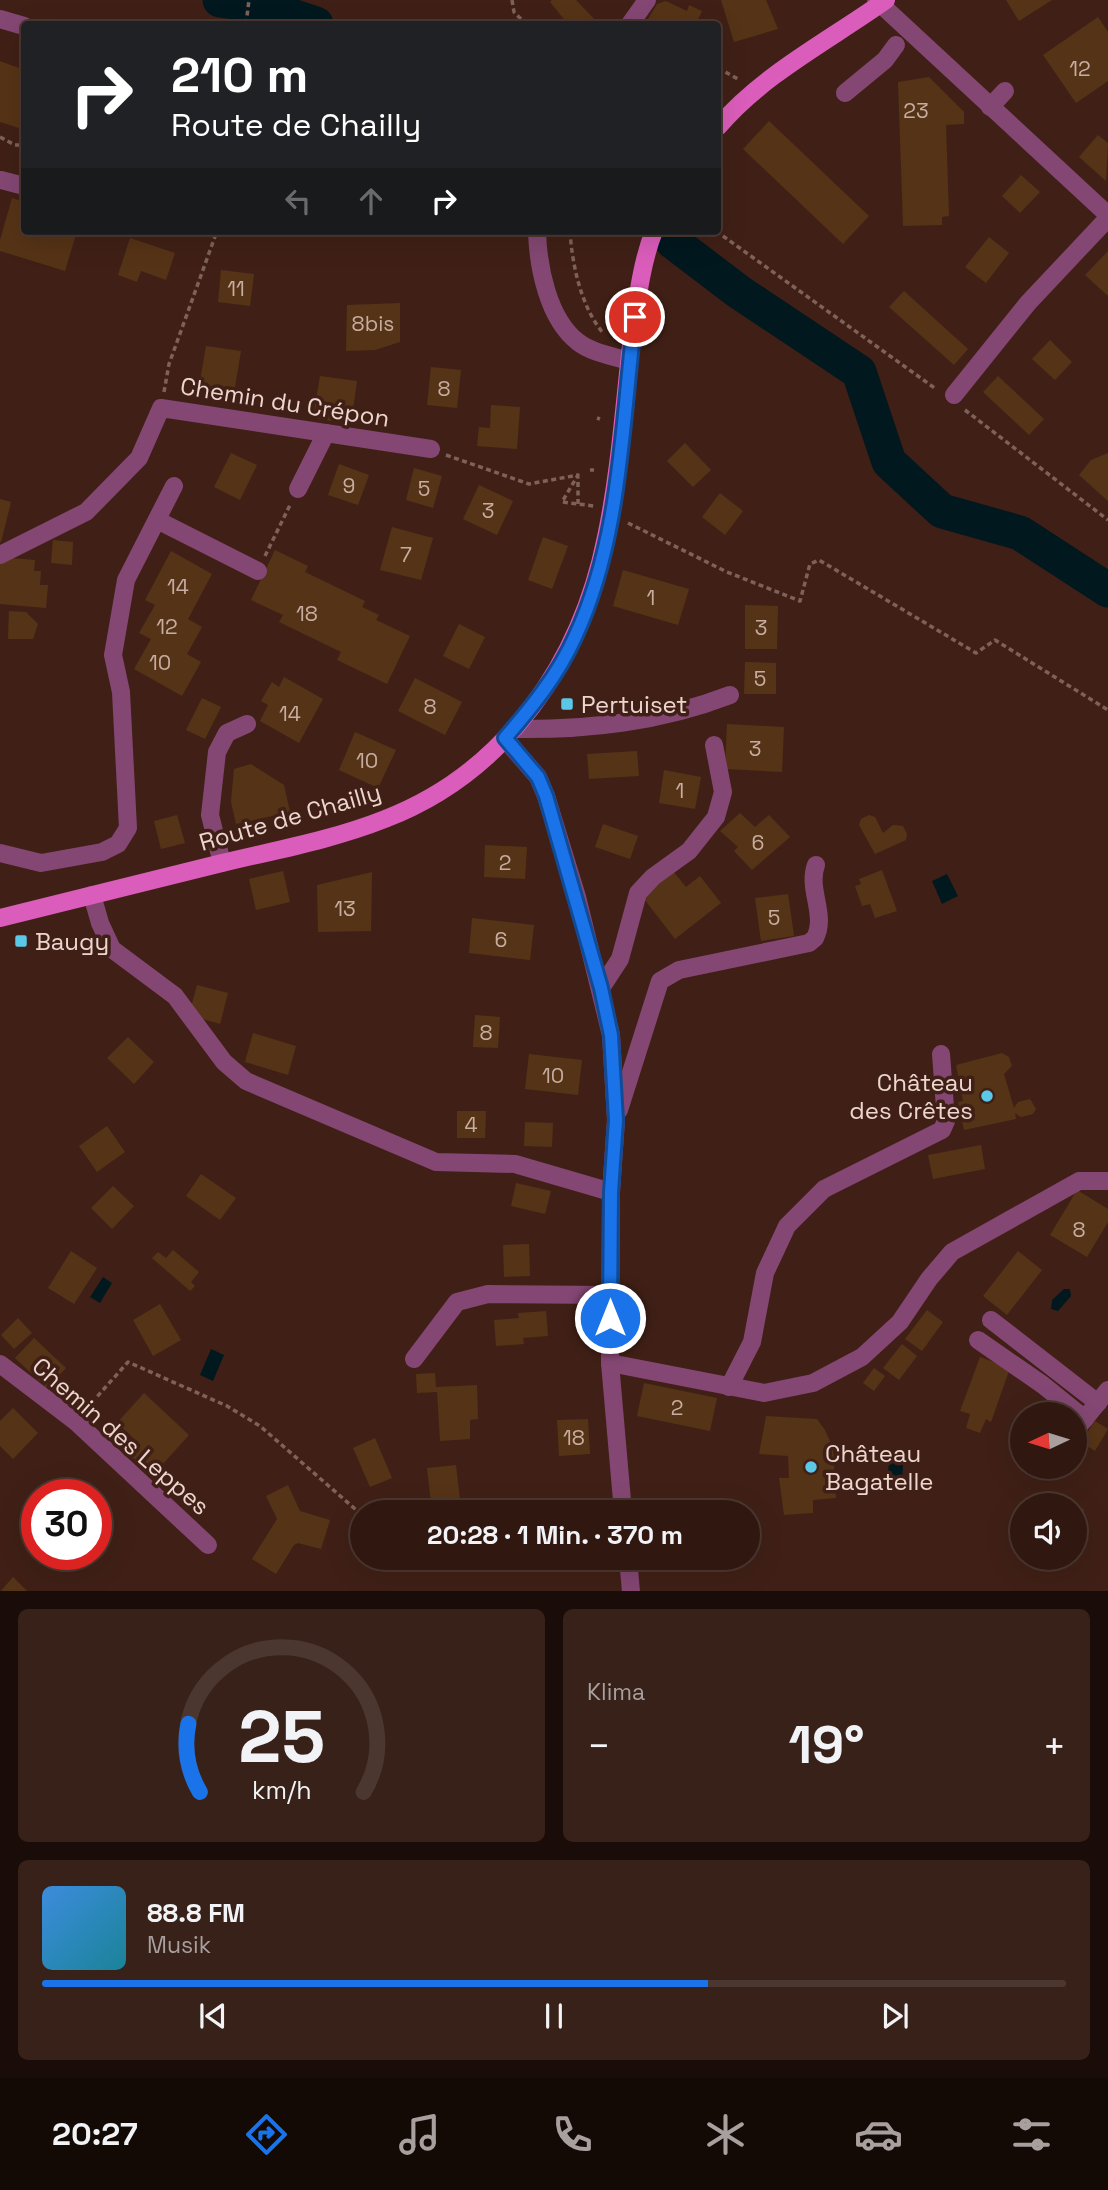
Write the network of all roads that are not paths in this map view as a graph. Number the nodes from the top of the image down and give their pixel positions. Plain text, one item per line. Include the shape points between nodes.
1 (647, 0) edge
2 (881, 1) edge
3 (0, 19) edge
4 (631, 21) edge
5 (21, 25) edge
6 (896, 45) dead end
7 (1005, 92) dead end
8 (845, 93) dead end
9 (990, 107) junction
10 (721, 124) edge
11 (1, 180) edge
12 (21, 185) edge
13 (1108, 217) edge
14 (538, 235) edge
15 (653, 235) edge
16 (629, 361) junction
17 (951, 397) road end
18 (327, 433) junction
19 (430, 449) road end
20 (174, 485) dead end
21 (298, 489) road end
22 (156, 520) junction
23 (0, 555) edge
24 (258, 571) road end
25 (730, 695) dead end
26 (247, 723) dead end
27 (509, 734) junction
28 (714, 744) dead end
29 (0, 853) edge
30 (222, 863) junction
31 (816, 865) dead end
32 (92, 895) junction
33 (3, 914) edge
34 (601, 988) junction
35 (941, 1054) dead end
36 (616, 1120) junction
37 (1108, 1181) edge
38 (611, 1192) junction
39 (610, 1296) junction
40 (992, 1320) dead end
41 (978, 1340) dead end
42 (414, 1359) dead end
43 (610, 1363) junction
44 (0, 1364) edge
45 (729, 1387) junction
46 (1103, 1397) edge
47 (1059, 1402) edge
48 (1087, 1416) edge
49 (622, 1500) edge
50 (208, 1545) dead end
51 (629, 1570) edge
52 (631, 1591) edge

1 - 4 street
2 - 9 street
2 - 10 main road via 800,58
3 - 5 street
6 - 8 street
7 - 9 street
9 - 13 street
11 - 12 street
13 - 17 street via 1028,303
14 - 16 street via 546,285 567,332 594,351
15 - 16 main road, Route de Chailly
16 - 27 main road, Route de Chailly via 611,511 596,583 575,639
18 - 19 street, Chemin du Crépon
18 - 21 street
18 - 23 street, Chemin du Crépon via 161,408 139,458 86,512
20 - 22 street
22 - 24 street
22 - 29 street via 126,580 113,655 121,692 128,828 118,844 103,852 41,863
25 - 27 street via 654,719
26 - 30 street via 227,733 217,752 210,815
27 - 30 main road, Route de Chailly via 472,769 386,819
27 - 34 street via 546,796
28 - 34 street via 723,792 716,817 689,851 638,893 620,959
30 - 32 main road, Route de Chailly
31 - 36 street via 812,883 819,922 816,938 679,970 660,981
32 - 33 main road, Route de Chailly
32 - 38 street via 112,949 175,996 224,1062 246,1081 436,1162 515,1164
34 - 36 street via 611,1035
35 - 45 street via 946,1121 942,1130 824,1189 787,1226 765,1273 752,1342
36 - 38 street
37 - 45 street via 1079,1181 953,1252 900,1322 862,1357 813,1383 764,1393
38 - 39 street
39 - 42 street via 469,1297 457,1302
39 - 43 street
40 - 46 street
41 - 47 street via 1043,1385
43 - 45 street
43 - 49 street
44 - 50 street, Chemin des Leppes via 75,1421
46 - 48 street
51 - 52 street

